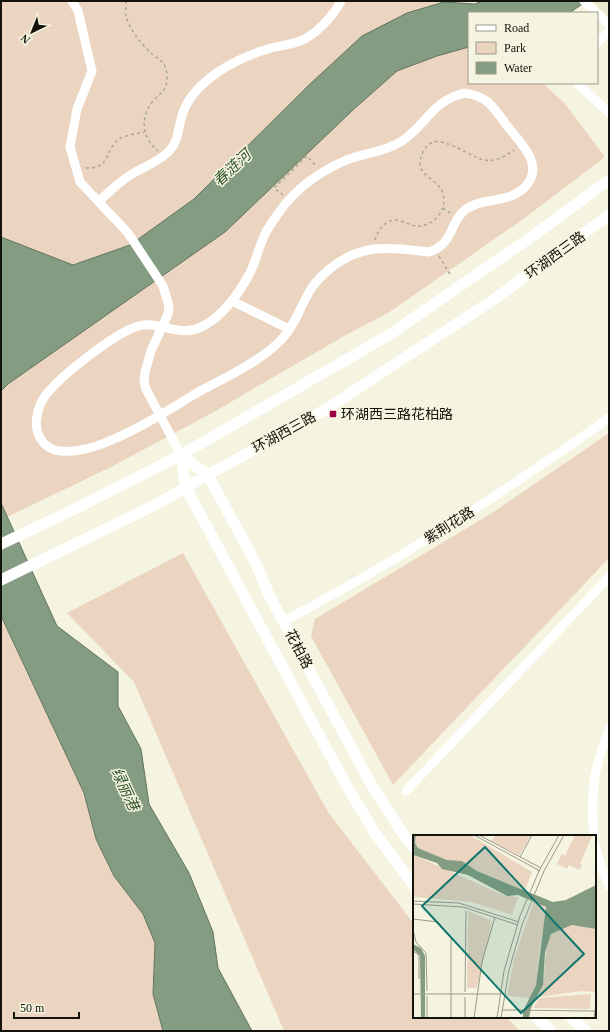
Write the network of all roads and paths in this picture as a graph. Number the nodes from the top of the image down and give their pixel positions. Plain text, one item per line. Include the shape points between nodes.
1 (72, 1) edge
2 (126, 1) edge
3 (341, 1) edge
4 (584, 1) edge
5 (596, 12) edge
6 (598, 14) edge
7 (609, 24) edge
8 (609, 31) edge
9 (598, 42) edge
10 (577, 84) edge
11 (609, 112) edge
12 (144, 132) junction
13 (522, 144) junction
14 (164, 155) junction
15 (76, 166) junction
16 (323, 173) junction
17 (609, 180) edge
18 (289, 200) junction
19 (98, 202) junction
20 (609, 215) edge
21 (374, 248) junction
22 (435, 250) junction
23 (451, 276) dead end
24 (232, 300) junction
25 (163, 327) junction
26 (289, 329) junction
27 (160, 415) junction
28 (609, 418) edge
29 (181, 455) junction
30 (208, 475) junction
31 (186, 488) junction
32 (1, 544) edge
33 (609, 577) edge
34 (1, 580) edge
35 (284, 621) junction
36 (609, 729) edge
37 (406, 792) dead end
38 (594, 835) edge
39 (413, 847) edge
40 (596, 851) edge
41 (413, 885) edge
42 (609, 886) edge
43 (537, 1018) edge
44 (572, 1018) edge
45 (551, 1031) edge
46 (586, 1031) edge

1 - 15 street via 78,10 92,71 77,109 70,147
2 - 12 path via 126,17 135,36 166,66 167,85 150,105 145,118
3 - 14 street via 336,10 312,35 301,41 245,57 203,84 184,110 175,141
4 - 5 street
6 - 7 street
8 - 9 street
10 - 11 street
12 - 14 path via 152,146
12 - 15 path via 117,141 100,167
13 - 16 street via 488,103 475,95 464,93 451,97 437,106 402,140 386,149 342,162
13 - 21 path via 496,160 488,161 445,143 435,141 428,144 420,160 421,170 441,190 444,200 440,214 424,226 392,220 383,225
13 - 22 street via 533,164 532,174 526,186 516,194 503,199 467,208 446,241
14 - 19 street via 128,176
15 - 19 street via 80,182
16 - 18 street
16 - 18 path via 307,156 274,188
17 - 29 main road, 环湖西三路 via 389,335
18 - 24 street via 266,233 250,272
19 - 25 street via 128,233 163,286 169,306
20 - 30 main road, 环湖西三路 via 496,298 373,379 328,408
21 - 22 street via 429,252
21 - 26 street via 344,258 327,271 314,285
22 - 23 path
24 - 25 street via 204,326 192,331 181,332
24 - 26 street
25 - 27 street via 151,351 144,382
25 - 27 street via 151,325 126,330 67,373 46,396 38,410 36,423 39,436 45,444 53,450 68,452 94,447 118,438
26 - 27 street via 266,353
27 - 29 street
28 - 35 street, 紫荆花路 via 467,514 391,561
29 - 30 main road, 花柏路
29 - 31 main road, 花柏路
29 - 32 main road, 环湖西三路
30 - 31 main road, 环湖西三路
30 - 35 main road, 花柏路
31 - 34 main road, 环湖西三路
31 - 41 main road, 花柏路 via 345,784 375,833
33 - 37 street
35 - 39 main road, 花柏路 via 371,784
36 - 38 street via 594,782
40 - 42 street
43 - 45 main road
44 - 46 main road

